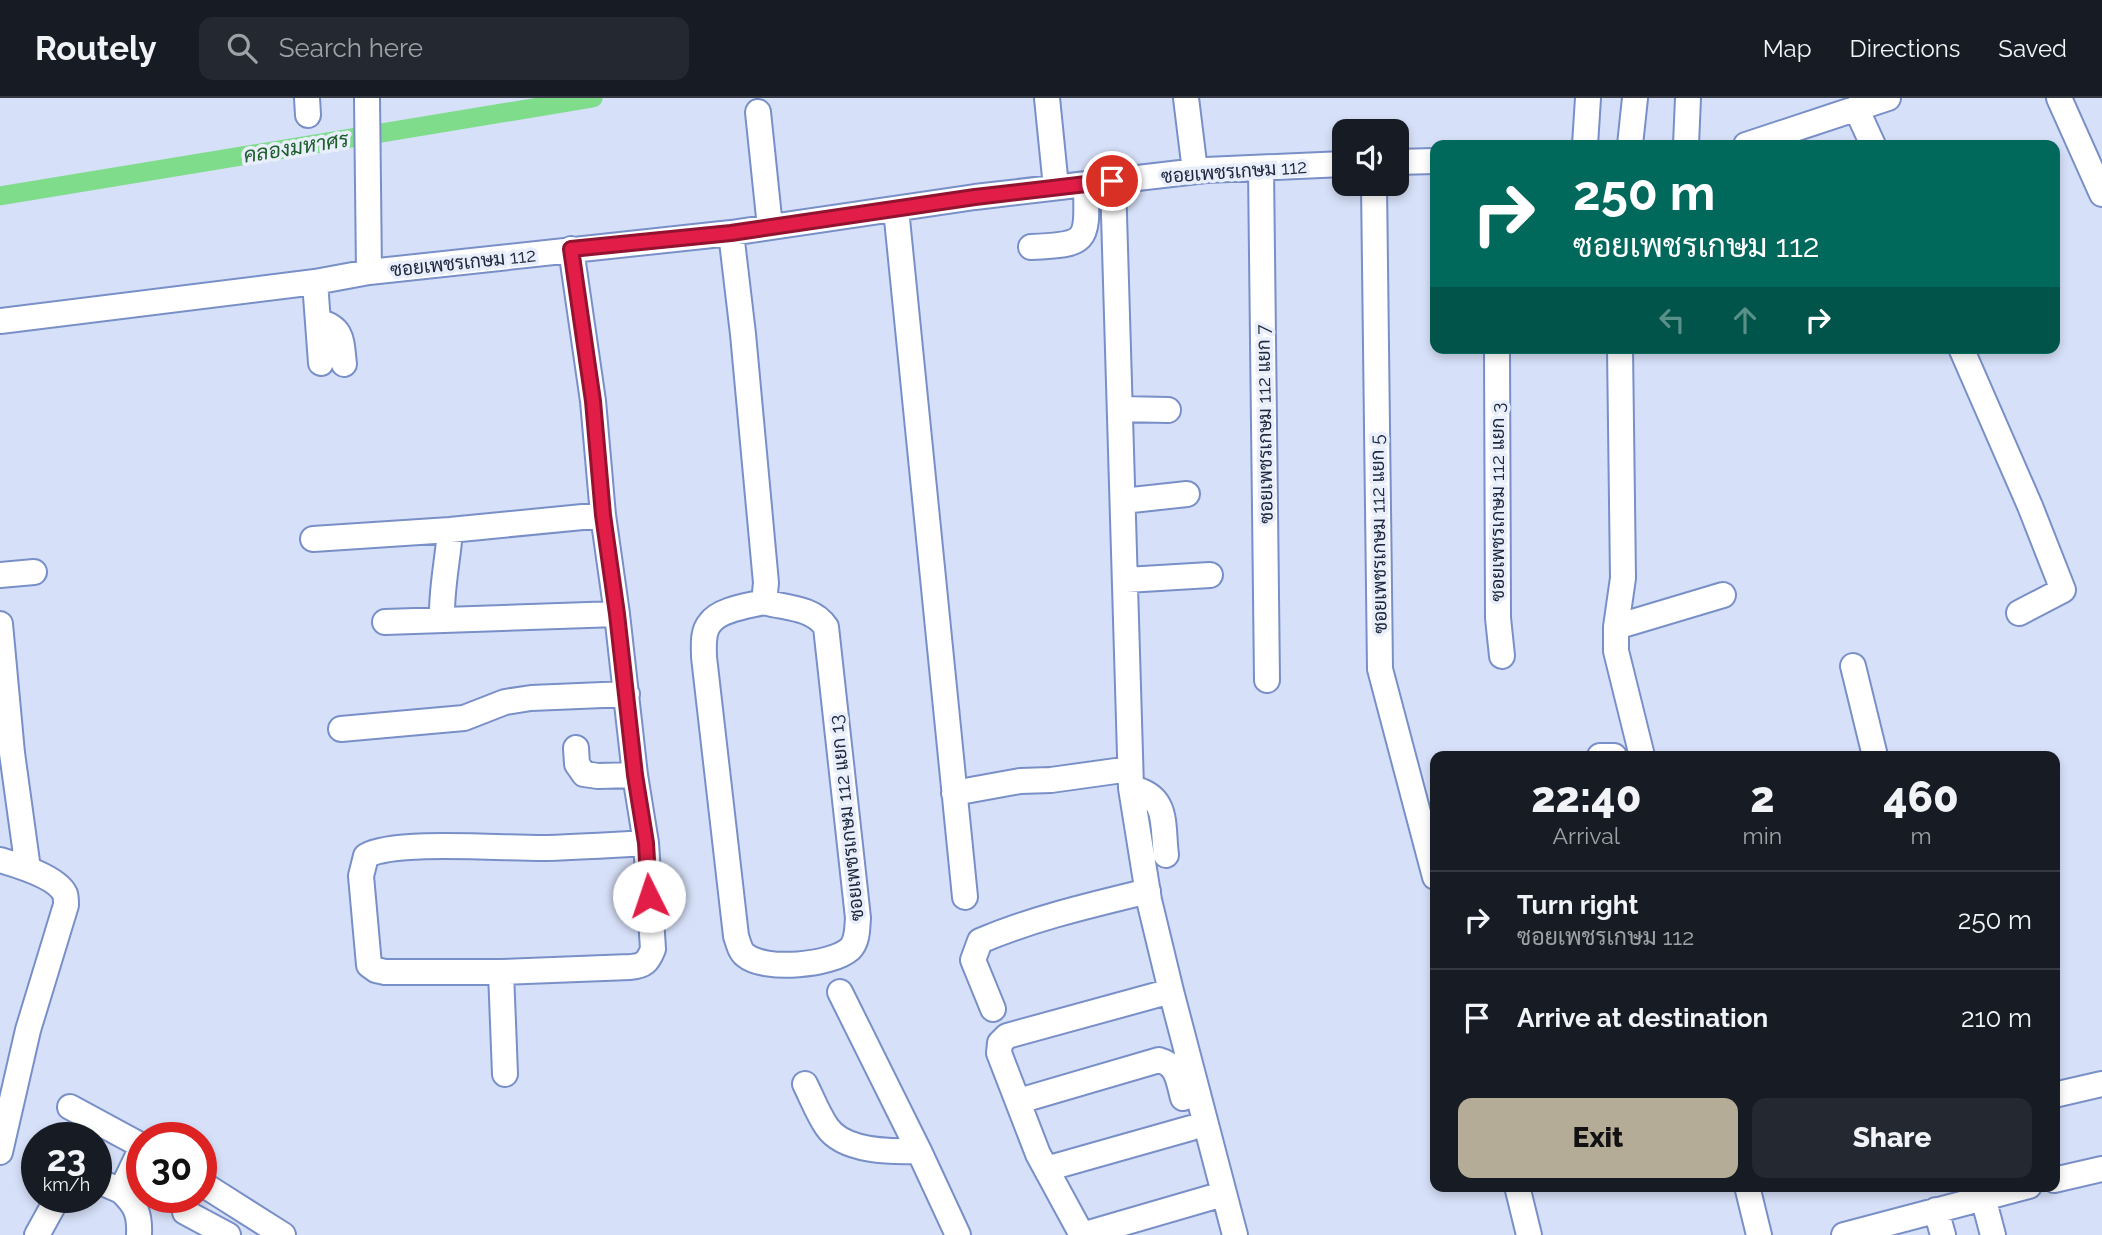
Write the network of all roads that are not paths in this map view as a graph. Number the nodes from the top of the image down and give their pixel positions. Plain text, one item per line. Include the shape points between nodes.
1 (1047, 98) edge
2 (1186, 98) edge
3 (1588, 98) edge
4 (1634, 98) edge
5 (1688, 98) edge
6 (1888, 98) edge
7 (2059, 98) edge
8 (367, 103) edge
9 (1857, 108) junction
10 (758, 112) dead end
11 (1808, 136) edge
12 (1585, 140) edge
13 (1630, 140) edge
14 (1686, 140) edge
15 (1780, 140) edge
16 (1870, 140) edge
17 (1430, 161) edge
18 (1409, 162) edge
19 (1332, 164) edge
20 (1261, 167) junction
21 (1195, 171) junction
22 (1112, 181) junction
23 (1086, 184) junction
24 (1056, 187) junction
25 (2102, 194) edge
26 (1374, 196) edge
27 (896, 209) junction
28 (770, 227) junction
29 (731, 233) junction
30 (1031, 247) dead end
31 (571, 249) junction
32 (369, 272) junction
33 (315, 282) junction
34 (0, 321) edge
35 (1497, 354) edge
36 (1620, 354) edge
37 (1964, 354) edge
38 (332, 364) dead end
39 (1120, 409) junction
40 (1167, 410) dead end
41 (1187, 494) dead end
42 (1123, 500) junction
43 (603, 515) junction
44 (450, 530) junction
45 (313, 539) dead end
46 (34, 572) dead end
47 (0, 575) edge
48 (1210, 575) dead end
49 (1126, 580) junction
50 (1723, 595) dead end
51 (764, 602) junction
52 (2019, 613) dead end
53 (617, 614) junction
54 (442, 619) junction
55 (385, 622) dead end
56 (0, 624) edge
57 (1616, 627) junction
58 (1502, 656) dead end
59 (1853, 666) dead end
60 (1267, 680) dead end
61 (627, 694) junction
62 (341, 729) dead end
63 (576, 748) dead end
64 (1641, 751) edge
65 (1874, 751) edge
66 (635, 775) junction
67 (1130, 778) junction
68 (954, 793) junction
69 (646, 843) junction
70 (1166, 855) dead end
71 (1430, 858) edge
72 (0, 860) edge
73 (28, 869) junction
74 (1148, 891) junction
75 (965, 897) dead end
76 (501, 972) junction
77 (1171, 991) junction
78 (840, 992) dead end
79 (993, 1009) dead end
80 (505, 1074) dead end
81 (804, 1084) dead end
82 (2102, 1084) edge
83 (2060, 1094) edge
84 (1019, 1101) junction
85 (70, 1107) dead end
86 (1191, 1128) junction
87 (126, 1138) edge
88 (919, 1151) junction
89 (0, 1152) edge
90 (1046, 1169) junction
91 (2102, 1169) edge
92 (2060, 1179) edge
93 (126, 1181) edge
94 (112, 1187) edge
95 (121, 1191) junction
96 (1518, 1192) edge
97 (1748, 1192) edge
98 (1981, 1192) edge
99 (217, 1193) edge
100 (1216, 1196) junction
101 (1936, 1210) junction
102 (49, 1213) edge
103 (187, 1213) edge
104 (37, 1235) edge
105 (139, 1235) edge
106 (228, 1235) edge
107 (283, 1235) edge
108 (958, 1235) edge
109 (1082, 1235) edge
110 (1218, 1235) edge
111 (1235, 1235) edge
112 (1529, 1235) edge
113 (1759, 1235) edge
114 (1844, 1235) edge
115 (1943, 1235) edge
116 (1993, 1235) edge

1 - 24 street
2 - 21 street
3 - 12 street
4 - 13 street
5 - 14 street
6 - 9 street
7 - 25 street
8 - 32 street
9 - 11 street
9 - 16 street
10 - 28 street
11 - 15 street
17 - 18 street
19 - 20 street, ซอยเพชรเกษม 112
20 - 21 street, ซอยเพชรเกษม 112
20 - 60 street, ซอยเพชรเกษม 112 แยก 7
21 - 22 street, ซอยเพชรเกษม 112
22 - 23 street, ซอยเพชรเกษม 112
22 - 39 street
23 - 24 street, ซอยเพชรเกษม 112
23 - 30 street via 1087,215 1081,237 1065,246
24 - 27 street, ซอยเพชรเกษม 112
26 - 71 street, ซอยเพชรเกษม 112 แยก 5 via 1380,669
27 - 28 street, ซอยเพชรเกษม 112
27 - 68 street
28 - 29 street, ซอยเพชรเกษม 112
29 - 31 street, ซอยเพชรเกษม 112
29 - 51 street via 766,583
31 - 32 street, ซอยเพชรเกษม 112
31 - 43 street via 593,401
32 - 33 street, ซอยเพชรเกษม 112
33 - 34 street, ซอยเพชรเกษม 112
33 - 38 street via 318,321 338,331
35 - 58 street, ซอยเพชรเกษม 112 แยก 3
36 - 57 street via 1623,578
37 - 52 street via 2063,590
39 - 40 street
39 - 42 street
41 - 42 street
42 - 49 street
43 - 44 street
43 - 53 street
44 - 45 street
44 - 54 street
46 - 47 street
48 - 49 street
49 - 67 street
50 - 57 street
51 - 51 street, ซอยเพชรเกษม 112 แยก 13 via 721,615 710,622 704,637 731,900 743,954 771,965 807,964 839,955 851,948 857,937 826,627 811,613
53 - 54 street
53 - 61 street
54 - 55 street
56 - 73 street
57 - 64 street via 1616,651
59 - 65 street
61 - 62 street via 531,698 505,702 464,718
61 - 66 street
63 - 66 street via 577,764 584,774
66 - 69 street
67 - 68 street via 1020,781
67 - 70 street via 1156,799
67 - 74 street
68 - 75 street
69 - 76 street via 653,949 648,961 630,967
69 - 76 street via 416,848 374,851 366,856 361,876 369,965 385,972
72 - 73 street
73 - 89 street via 57,885 65,894 66,905
74 - 77 street
74 - 79 street via 1071,910 981,942 973,960
76 - 80 street
77 - 84 street via 1007,1035 999,1053
77 - 100 street
78 - 88 street
81 - 88 street via 828,1130 847,1142 874,1151
82 - 83 street
84 - 86 street via 1159,1060 1175,1068
84 - 90 street
85 - 87 street
86 - 90 street
86 - 100 street
88 - 108 street
90 - 109 street
91 - 92 street
93 - 95 street
94 - 95 street
95 - 105 street via 134,1203 140,1218
96 - 112 street
97 - 113 street
98 - 101 street
98 - 116 street
99 - 107 street
100 - 109 street
100 - 110 street
100 - 111 street
101 - 114 street
101 - 115 street
102 - 104 street
103 - 106 street

